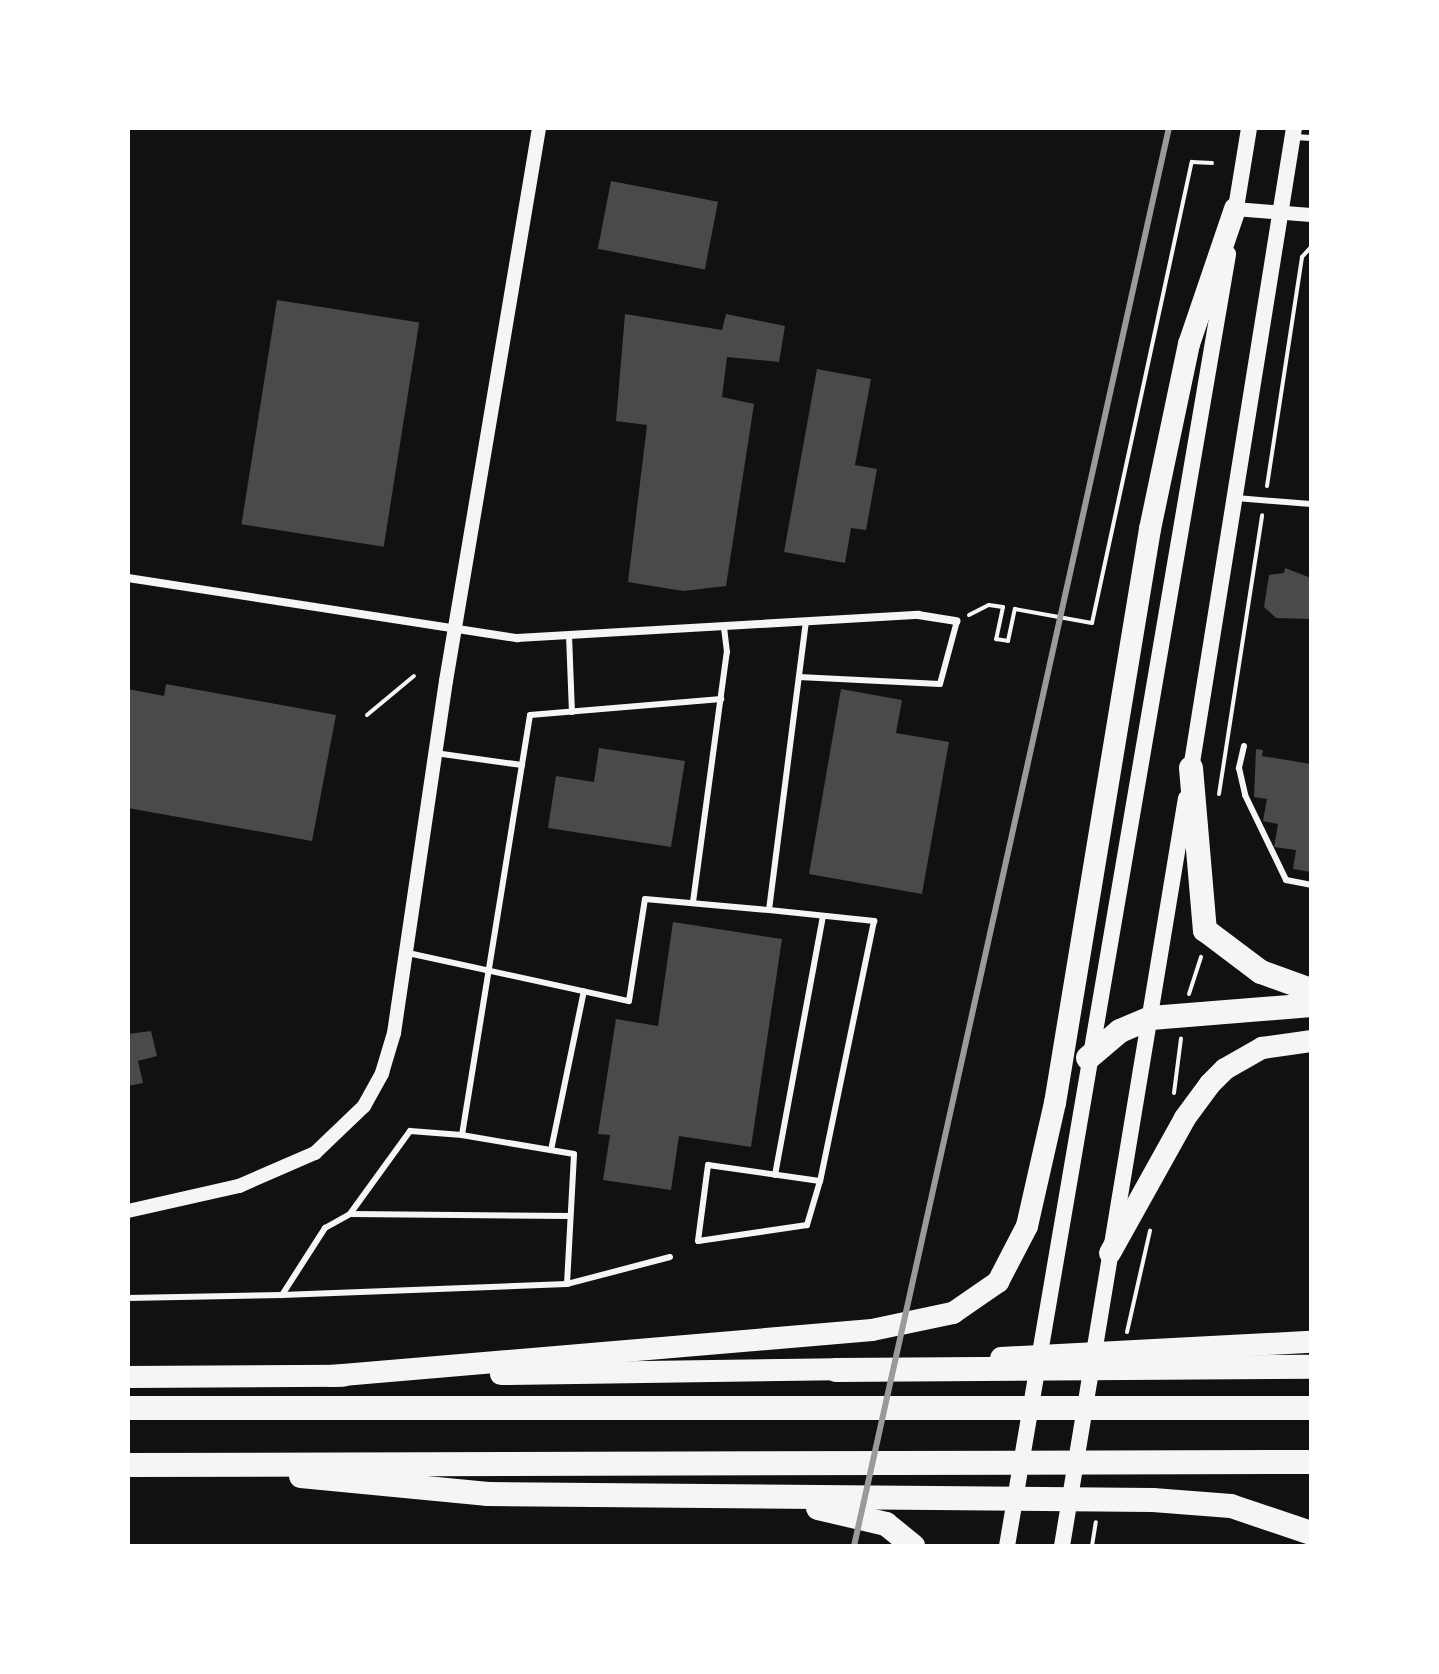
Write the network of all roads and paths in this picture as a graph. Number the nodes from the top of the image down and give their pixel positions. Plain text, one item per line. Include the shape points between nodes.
1 (539, 128) edge
2 (1249, 128) edge
3 (1294, 132) edge
4 (1311, 138) edge
5 (1212, 163) dead end
6 (1235, 209) junction
7 (1280, 212) junction
8 (1311, 215) edge
9 (1311, 247) edge
10 (1236, 498) junction
11 (1265, 498) junction
12 (1311, 504) edge
13 (128, 578) edge
14 (806, 621) junction
15 (957, 621) junction
16 (724, 626) junction
17 (455, 628) junction
18 (569, 635) junction
19 (414, 676) dead end
20 (799, 677) junction
21 (721, 699) junction
22 (572, 712) junction
23 (367, 715) dead end
24 (1244, 746) dead end
25 (435, 753) junction
26 (522, 765) junction
27 (1191, 768) junction
28 (1218, 801) dead end
29 (1311, 885) edge
30 (693, 902) junction
31 (769, 910) junction
32 (823, 916) junction
33 (405, 952) junction
34 (488, 970) junction
35 (1311, 990) edge
36 (584, 991) junction
37 (1311, 1005) edge
38 (1151, 1018) junction
39 (1311, 1041) edge
40 (1088, 1058) junction
41 (462, 1135) junction
42 (551, 1150) junction
43 (775, 1175) junction
44 (820, 1181) junction
45 (128, 1211) edge
46 (350, 1214) junction
47 (570, 1216) junction
48 (1110, 1253) junction
49 (670, 1257) dead end
50 (567, 1284) junction
51 (282, 1295) junction
52 (128, 1298) edge
53 (1311, 1342) edge
54 (1311, 1367) edge
55 (836, 1370) junction
56 (331, 1376) junction
57 (128, 1377) edge
58 (128, 1408) edge
59 (1311, 1408) edge
60 (1311, 1462) edge
61 (128, 1465) edge
62 (183, 1465) junction
63 (740, 1497) junction
64 (1311, 1533) edge
65 (913, 1546) edge
66 (1007, 1546) edge
67 (1062, 1546) edge

1 - 17 street
2 - 6 main road
3 - 4 lane
3 - 7 main road
5 - 15 path via 1192,162 1092,623 1015,609 1008,641 996,639 1003,607 989,605
6 - 7 street
6 - 40 main road
6 - 56 highway via 1189,344 1150,529 1052,1119 1027,1226 998,1282 953,1313 872,1330
7 - 8 street
7 - 10 main road
9 - 11 path via 1302,257
10 - 11 lane
10 - 27 main road
11 - 12 lane
11 - 28 path
13 - 17 street
14 - 15 street via 918,615
14 - 16 street
14 - 20 lane
15 - 20 lane via 940,684
16 - 18 street
16 - 21 lane via 727,652
17 - 18 street via 517,638
17 - 25 street
18 - 22 lane
19 - 23 path
20 - 31 lane
21 - 22 lane
21 - 30 lane
22 - 26 lane via 530,715
24 - 29 lane via 1239,768 1245,795 1286,880
25 - 26 lane
25 - 33 street
26 - 34 lane
27 - 35 highway via 1205,930 1261,972
27 - 38 main road
30 - 31 lane
30 - 36 lane via 645,899 629,1001
31 - 32 lane
32 - 43 lane
32 - 44 lane via 874,921
33 - 34 lane
33 - 45 street via 394,1033 382,1073 342,1131 315,1153 239,1186
34 - 36 lane
34 - 41 lane
36 - 42 lane
37 - 38 highway
38 - 40 highway via 1120,1031
38 - 48 main road
39 - 48 highway via 1262,1048 1217,1077 1185,1118
40 - 66 main road
41 - 42 lane
41 - 46 lane via 410,1131
42 - 47 lane via 574,1154
43 - 44 lane
43 - 44 lane via 708,1165 698,1241 807,1225
46 - 47 lane
46 - 51 lane via 325,1228
47 - 50 lane
48 - 67 main road
49 - 50 lane
50 - 51 lane
51 - 52 lane
53 - 55 highway
54 - 55 highway
55 - 56 highway
56 - 57 highway
58 - 59 highway
60 - 62 highway
61 - 62 highway
62 - 63 highway via 488,1494
63 - 64 highway via 1182,1502 1269,1515
63 - 65 highway via 886,1524

